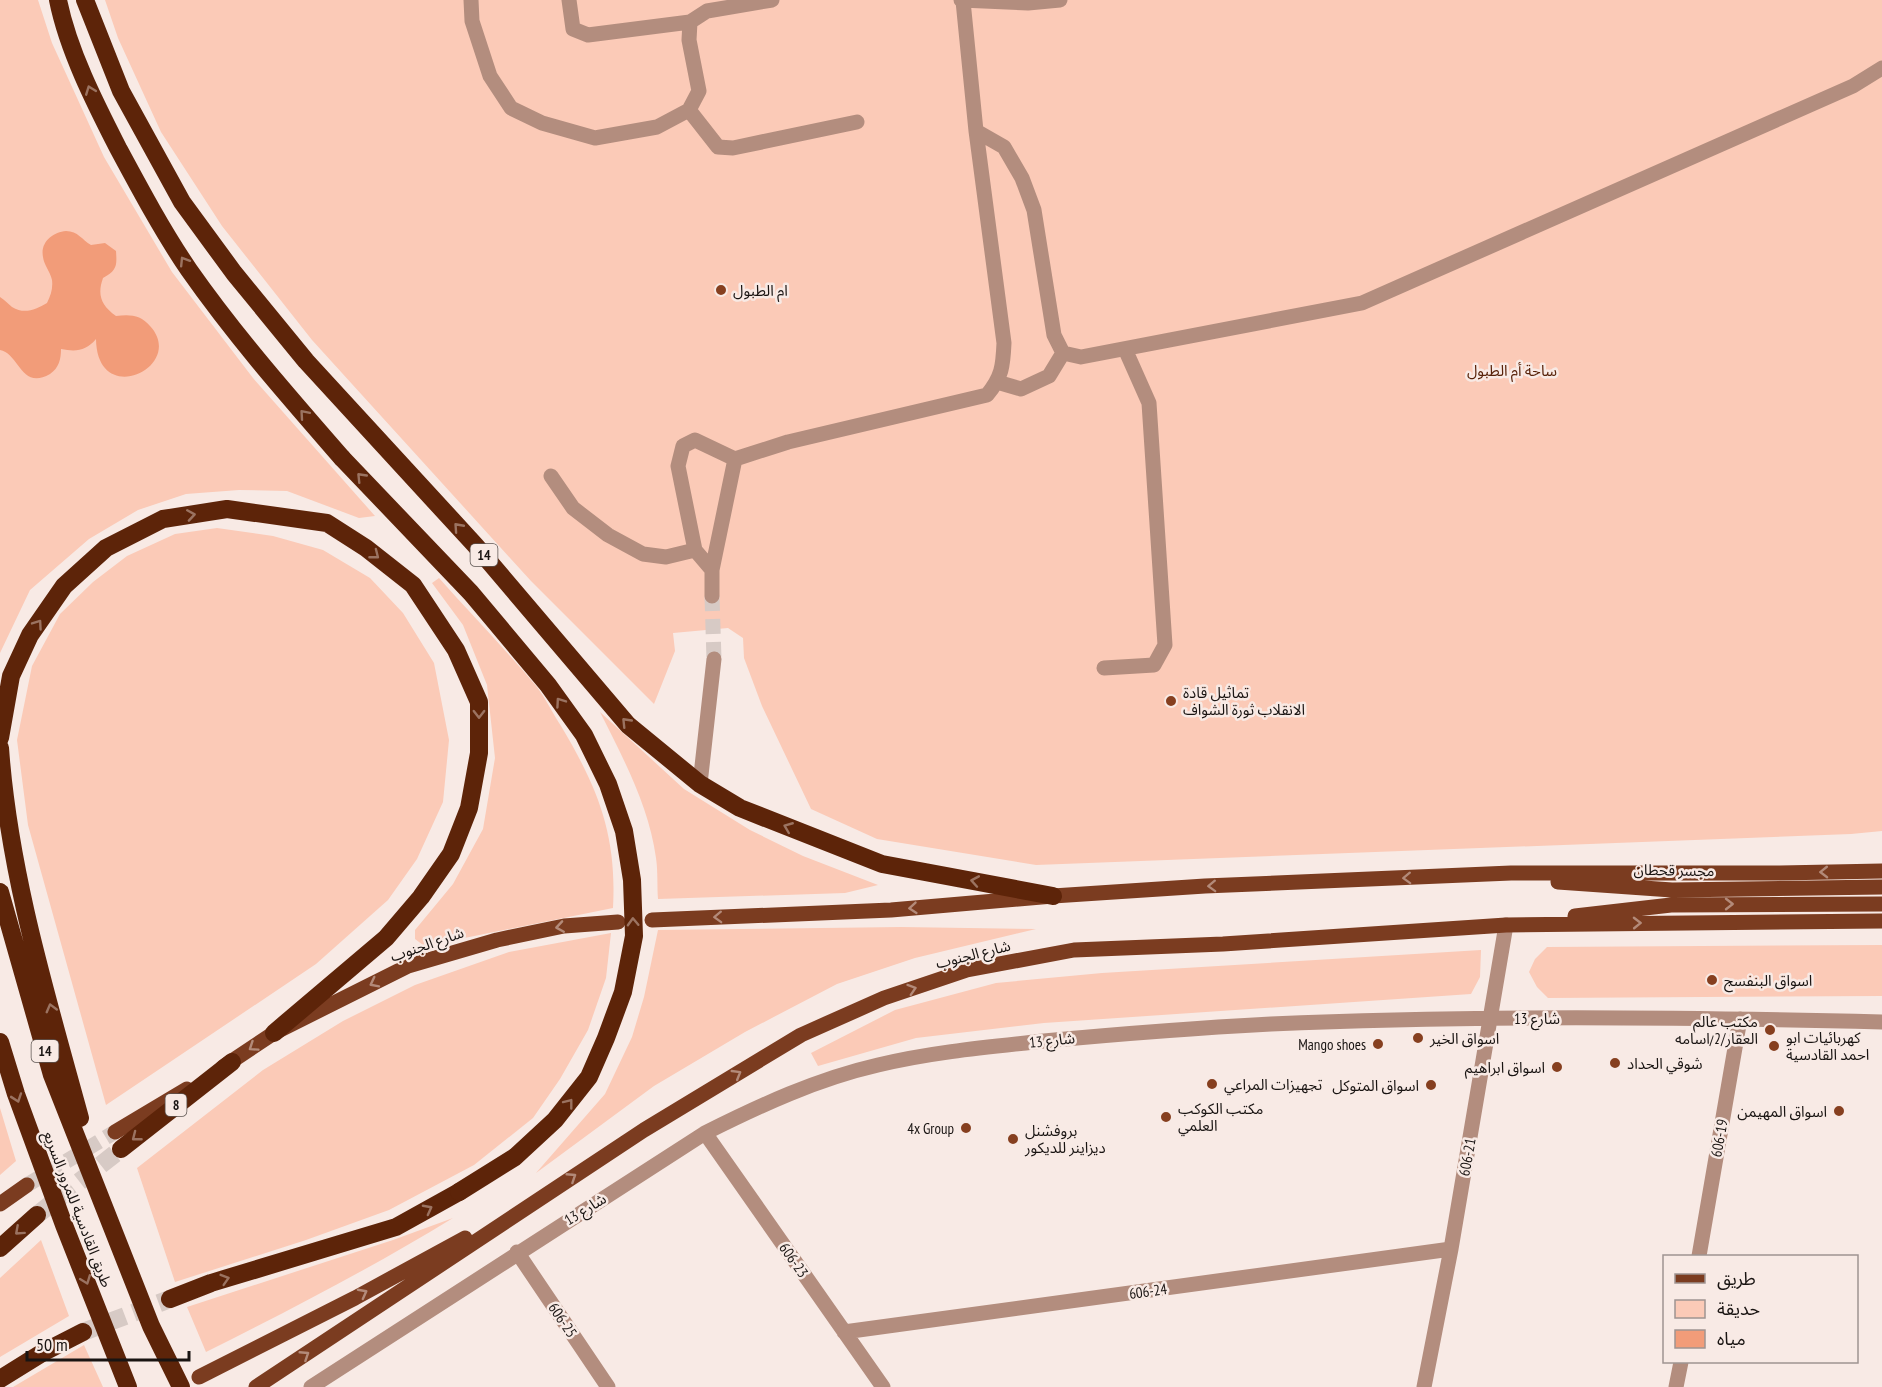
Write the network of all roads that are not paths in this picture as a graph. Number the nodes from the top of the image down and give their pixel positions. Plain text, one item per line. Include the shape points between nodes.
1 (58, 0) edge
2 (85, 0) edge
3 (471, 0) edge
4 (569, 0) edge
5 (772, 0) edge
6 (1060, 0) edge
7 (962, 1) edge
8 (690, 22) junction
9 (1882, 68) edge
10 (689, 110) junction
11 (857, 122) dead end
12 (976, 131) junction
13 (1125, 349) junction
14 (1063, 353) junction
15 (997, 382) junction
16 (735, 459) junction
17 (551, 476) dead end
18 (694, 550) junction
19 (712, 570) junction
20 (712, 596) tunnel mouth
21 (714, 659) tunnel mouth
22 (1104, 668) dead end
23 (0, 738) edge
24 (0, 748) edge
25 (700, 784) junction
26 (1882, 871) edge
27 (1465, 876) junction
28 (1882, 887) edge
29 (0, 892) edge
30 (1053, 896) junction
31 (1672, 898) junction
32 (1882, 904) edge
33 (652, 920) dead end
34 (1882, 921) edge
35 (618, 922) dead end
36 (1506, 926) junction
37 (1473, 927) junction
38 (1490, 1018) junction
39 (1740, 1019) junction
40 (1882, 1022) edge
41 (274, 1033) junction
42 (0, 1042) edge
43 (232, 1062) joint
44 (705, 1133) junction
45 (118, 1141) tunnel mouth
46 (27, 1185) tunnel mouth
47 (536, 1200) junction
48 (0, 1204) edge
49 (104, 1207) junction
50 (37, 1215) tunnel mouth
51 (0, 1248) edge
52 (1451, 1249) junction
53 (518, 1252) junction
54 (1699, 1255) edge
55 (170, 1299) tunnel mouth
56 (83, 1332) tunnel mouth
57 (844, 1332) junction
58 (1680, 1363) edge
59 (199, 1377) dead end
60 (0, 1379) edge
61 (128, 1387) edge
62 (181, 1387) edge
63 (256, 1387) edge
64 (311, 1387) edge
65 (608, 1387) edge
66 (883, 1387) edge
67 (1424, 1387) edge
68 (1676, 1387) edge

55 -> 1 highway, bridge via 396,1227 515,1157 555,1120 589,1077 606,1038 623,992 634,936 632,880 624,831 608,784 584,735 471,592 342,458 260,365 183,261 95,104
25 -> 2 highway, 14 via 627,725 475,545 306,361 234,273 182,202 127,101
3 - 10 street via 472,21 490,76 511,108 542,123 595,138 657,127
4 - 8 street via 573,28 588,36
5 - 8 street via 708,11
6 - 7 street
7 - 12 street
8 - 10 street via 689,40 699,91
9 - 13 street via 1853,86 1362,303
10 - 11 street via 718,147 733,148
12 - 14 street via 1004,147 1022,178 1034,210 1054,335
12 - 15 street via 1004,343 1003,366
13 - 14 street via 1081,357
13 - 22 street via 1149,403 1165,645 1154,665
14 - 15 street via 1049,376 1021,389
15 - 16 street via 987,395 788,442
16 - 18 street via 695,440 683,446 678,466
16 - 19 street
17 - 18 street via 573,508 608,535 643,554 666,556
18 - 19 street
19 - 20 street
21 - 25 street
23 -> 41 highway via 11,676 30,635 64,586 106,548 163,519 227,509 327,523 413,585 456,650 479,702 478,753 469,808 451,854 407,914 386,938
49 -> 24 highway, bridge via 22,893 4,800
30 -> 25 highway, 14 via 882,864 741,808
26 -> 27 main road
27 -> 30 main road
27 - 31 main road, مجسر قحطان
28 - 31 main road, مجسر قحطان
29 - 49 highway, 14, bridge via 52,1075
30 -> 33 main road via 891,910
31 -> 32 main road, مجسر قحطان
31 - 37 main road, مجسر قحطان
36 -> 34 main road
35 -> 41 main road, شارع الجنوب via 564,926 497,940 408,966
36 - 37 main road
36 - 38 street, 606-21
47 -> 37 main road, شارع الجنوب via 801,1035 884,998 967,970 1074,950
38 - 39 street, شارع 13
38 - 44 street, شارع 13 via 1196,1029 936,1053 876,1065 817,1083
38 - 52 street, 606-21
39 - 40 street, شارع 13
39 - 54 street, 606-19
41 -> 43 main road, شارع الجنوب
42 -> 61 highway, طريق القادسية للمرور السريع, bridge via 15,1094
43 -> 45 highway, 8
44 - 53 street, شارع 13
44 - 57 street, 606-23
46 - 48 main road
59 -> 47 main road, شارع الجنوب
63 -> 47 main road, شارع الجنوب
49 - 62 highway, طريق القادسية للمرور السريع, bridge
50 -> 51 highway
52 - 57 street, 606-24
52 - 67 street, 606-21
53 - 64 street, شارع 13
53 - 65 street, 606-25
56 - 60 highway
57 - 66 street, 606-23
58 - 68 street

